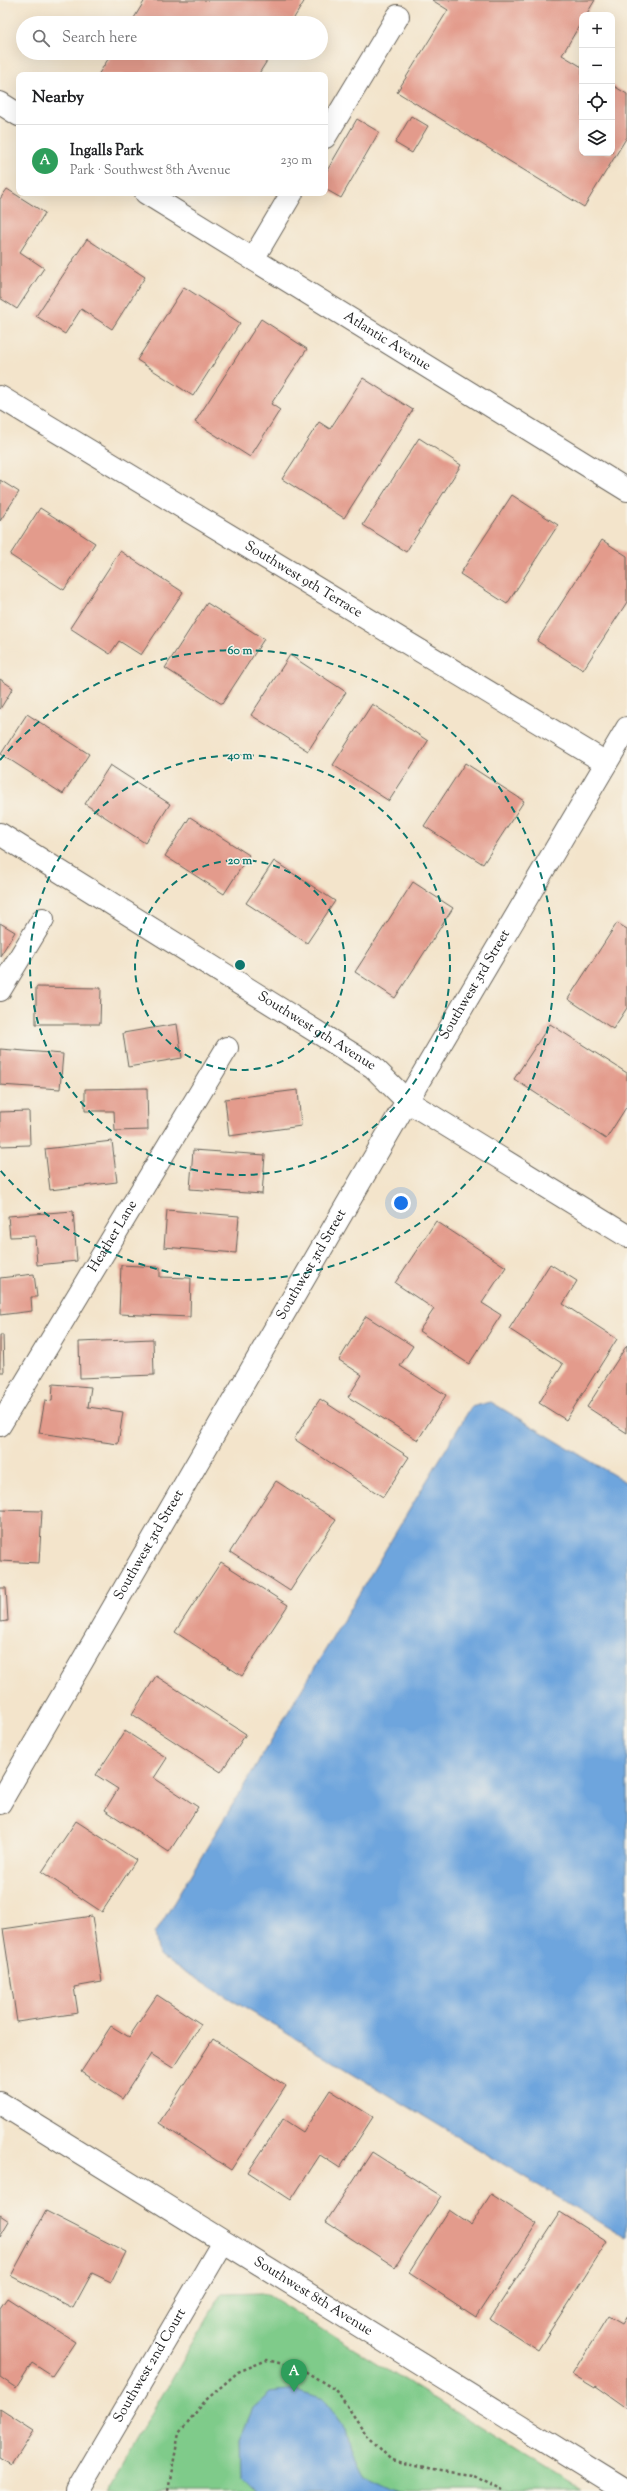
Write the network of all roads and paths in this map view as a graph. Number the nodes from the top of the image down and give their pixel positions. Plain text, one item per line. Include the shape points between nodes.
1 (398, 16) dead end
2 (0, 103) edge
3 (16, 113) edge
4 (328, 132) edge
5 (151, 196) edge
6 (290, 196) edge
7 (253, 259) junction
8 (0, 397) edge
9 (627, 490) edge
10 (627, 728) edge
11 (606, 763) junction
12 (0, 834) edge
13 (43, 919) dead end
14 (0, 990) edge
15 (227, 1048) dead end
16 (407, 1101) junction
17 (627, 1236) edge
18 (0, 1424) edge
19 (0, 1803) edge
20 (0, 2103) edge
21 (223, 2242) junction
22 (77, 2491) edge
23 (168, 2491) edge
24 (503, 2491) edge
25 (626, 2491) edge

1 - 4 street
2 - 3 street
5 - 7 street, Atlantic Avenue
6 - 7 street
7 - 9 street, Atlantic Avenue
8 - 11 street, Southwest 9th Terrace
10 - 11 street, Southwest 3rd Street
11 - 16 street, Southwest 3rd Street
12 - 16 street, Southwest 9th Avenue via 373,1067
13 - 14 street
15 - 18 street, Heather Lane
16 - 17 street, Southwest 9th Avenue
16 - 19 street, Southwest 3rd Street
20 - 21 street, Southwest 8th Avenue
21 - 22 street, Southwest 2nd Court
21 - 25 street, Southwest 8th Avenue
23 - 24 path via 179,2433 206,2400 238,2372 267,2360 300,2368 337,2391 366,2434 391,2460 472,2476

